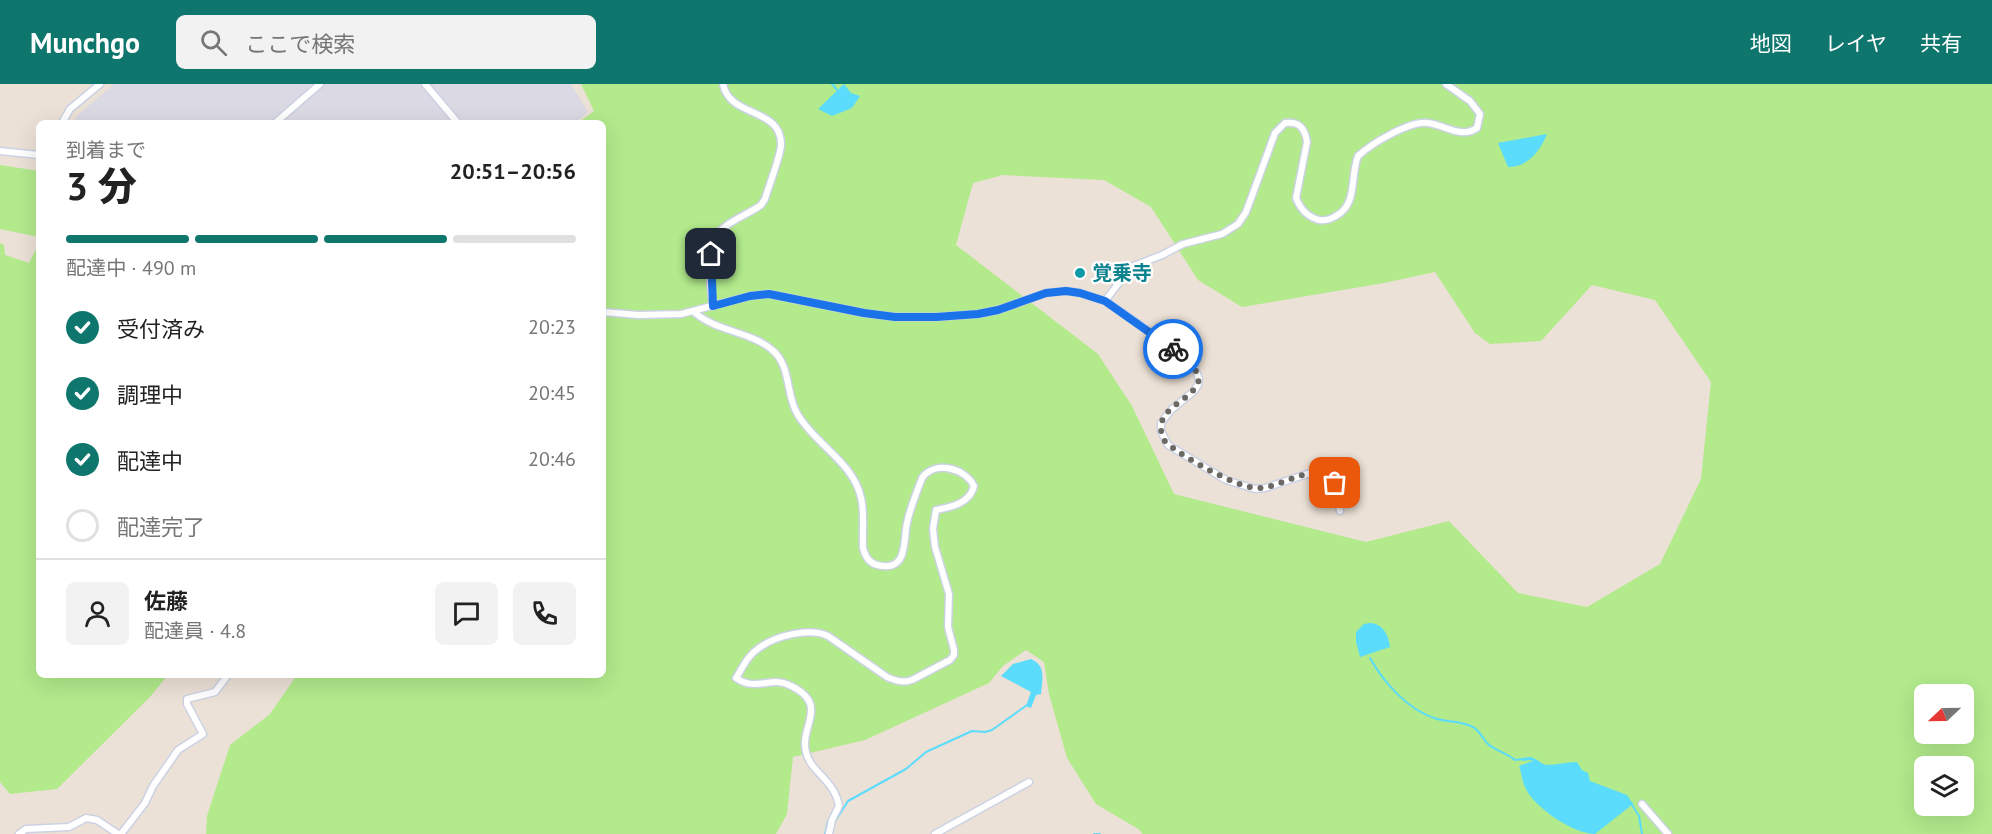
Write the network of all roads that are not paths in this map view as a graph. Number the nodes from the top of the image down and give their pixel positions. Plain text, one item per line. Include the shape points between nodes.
1 (100, 84) edge
2 (320, 84) edge
3 (424, 84) edge
4 (723, 84) edge
5 (1446, 84) edge
6 (64, 120) edge
7 (278, 120) edge
8 (455, 120) edge
9 (0, 151) edge
10 (36, 155) edge
11 (1105, 301) junction
12 (713, 306) junction
13 (606, 312) edge
14 (694, 312) junction
15 (1340, 511) dead end
16 (226, 678) edge
17 (1029, 782) dead end
18 (1642, 804) dead end
19 (110, 831) edge
20 (19, 834) edge
21 (119, 834) edge
22 (829, 834) edge
23 (935, 834) edge
24 (1668, 834) edge

1 - 6 street via 70,109
2 - 7 street
3 - 8 street
4 - 12 street via 732,102 770,121 778,130 781,145 761,205 721,230 713,244
5 - 11 street via 1470,101 1480,114 1472,132 1428,122 1406,125 1358,156 1347,207 1325,220 1308,215 1296,198 1306,133 1297,124 1285,123 1275,133 1238,224 1222,234 1182,244 1131,267
9 - 10 street
11 - 12 street via 1073,292 1046,293 978,314 895,317 769,294
11 - 15 street via 1162,340 1197,372 1198,385 1194,391 1161,423 1168,445 1226,480 1256,489 1321,473 1335,483
12 - 14 street
13 - 14 street
14 - 22 street via 706,322 770,348 780,358 798,416 847,470 862,498 862,548 871,563 884,566 902,557 906,524 926,472 949,469 965,474 974,486 966,501 936,510 933,529 949,594 948,627 954,650 950,660 912,680 895,681 828,636 813,633 781,638 759,648 736,678 749,685 779,681 801,692 809,701 812,708 805,750 808,760 831,784 839,806
16 - 21 street via 215,692 187,699 203,734 178,750 145,803
17 - 23 street
18 - 24 street
19 - 20 street via 97,820 86,819 69,827 26,829
19 - 21 street

